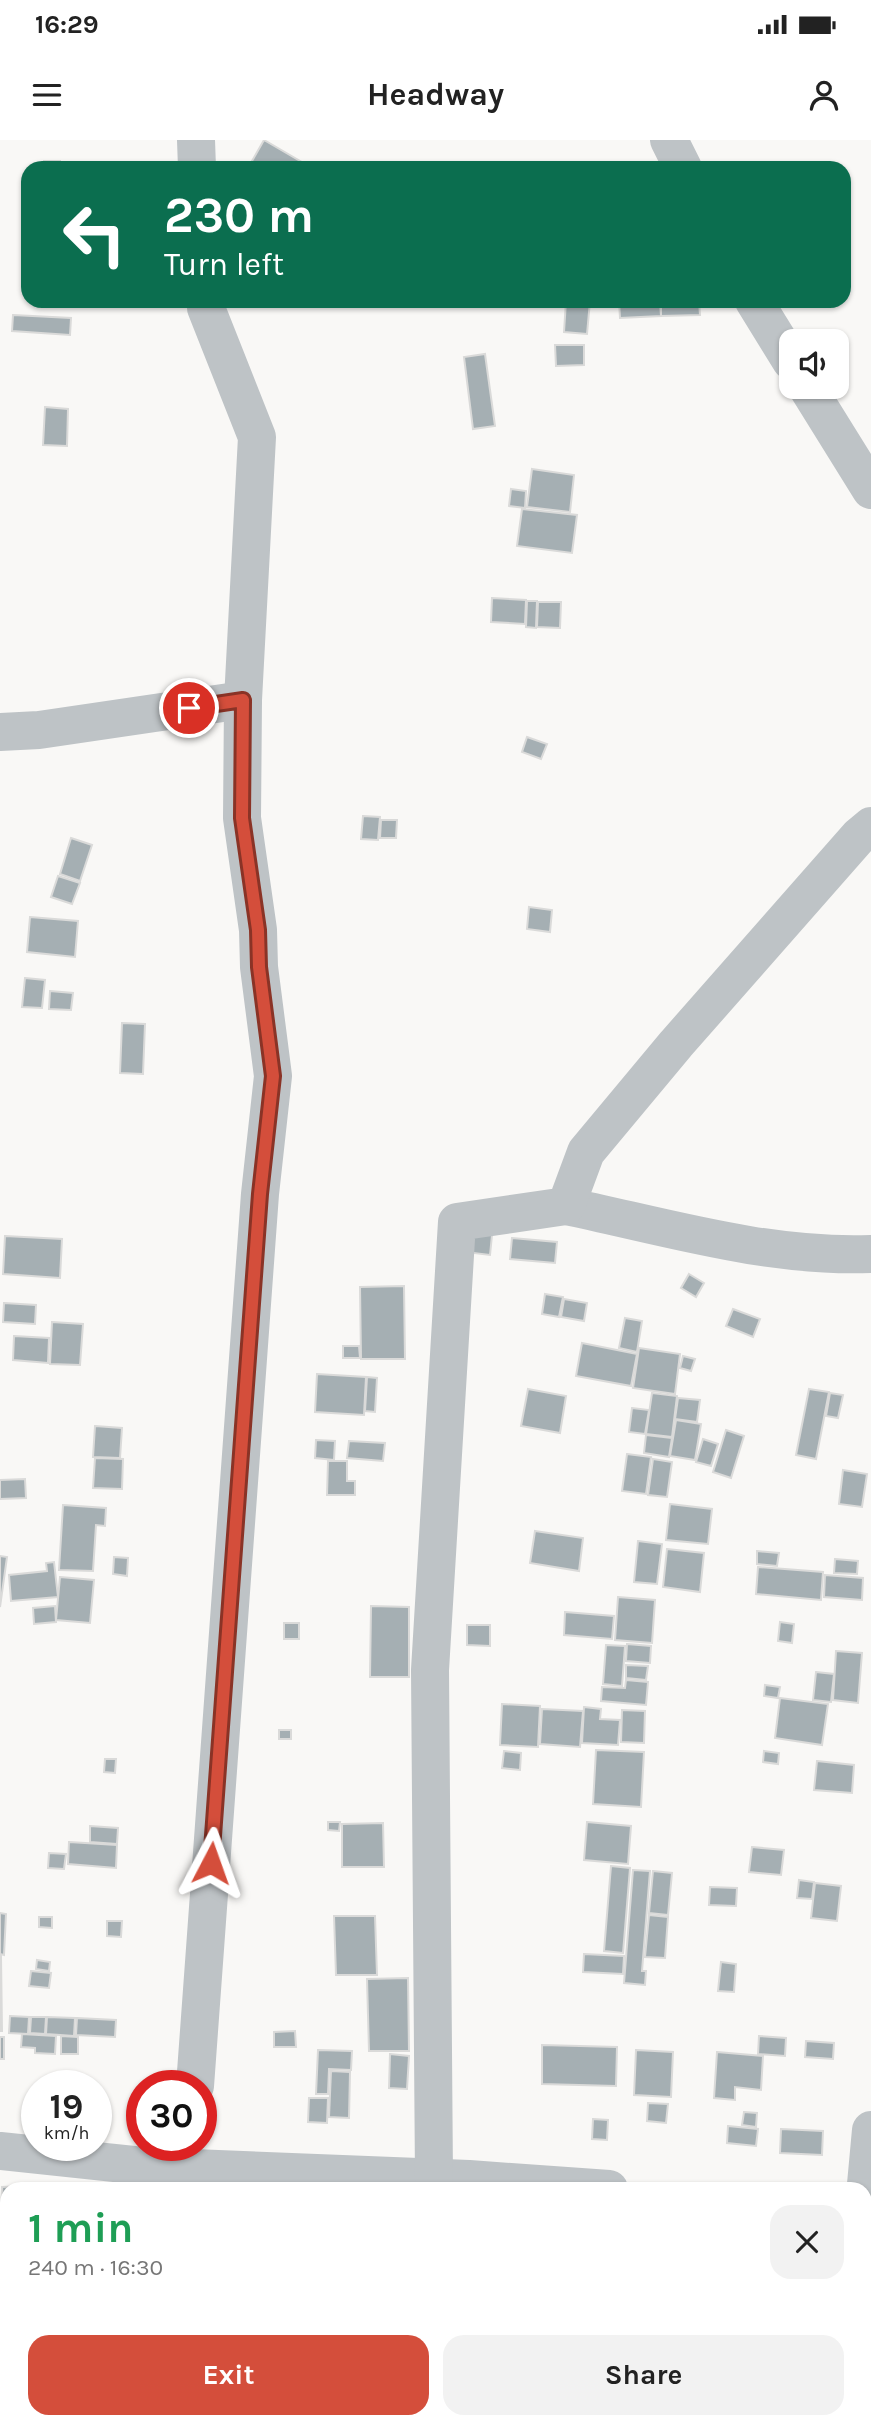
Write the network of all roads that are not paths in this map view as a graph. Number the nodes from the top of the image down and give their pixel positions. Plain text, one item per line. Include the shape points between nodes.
1 (196, 140) edge
2 (669, 140) edge
3 (197, 161) edge
4 (680, 161) edge
5 (206, 308) edge
6 (758, 308) edge
7 (779, 342) edge
8 (814, 399) edge
9 (871, 490) edge
10 (243, 700) junction
11 (0, 732) edge
12 (871, 826) edge
13 (566, 1206) junction
14 (871, 1254) edge
15 (196, 2070) edge
16 (871, 2130) edge
17 (0, 2151) edge
18 (190, 2168) edge
19 (434, 2178) junction
20 (498, 2182) edge
21 (866, 2182) edge

1 - 3 street
2 - 4 street
5 - 10 street via 257,437
6 - 7 street
8 - 9 street
10 - 11 street
10 - 15 street via 242,818 273,1076 260,1194
12 - 13 street via 586,1152
13 - 14 street via 755,1246
13 - 19 street via 457,1222 430,1670
16 - 21 street
17 - 18 street
18 - 19 street
19 - 20 street

